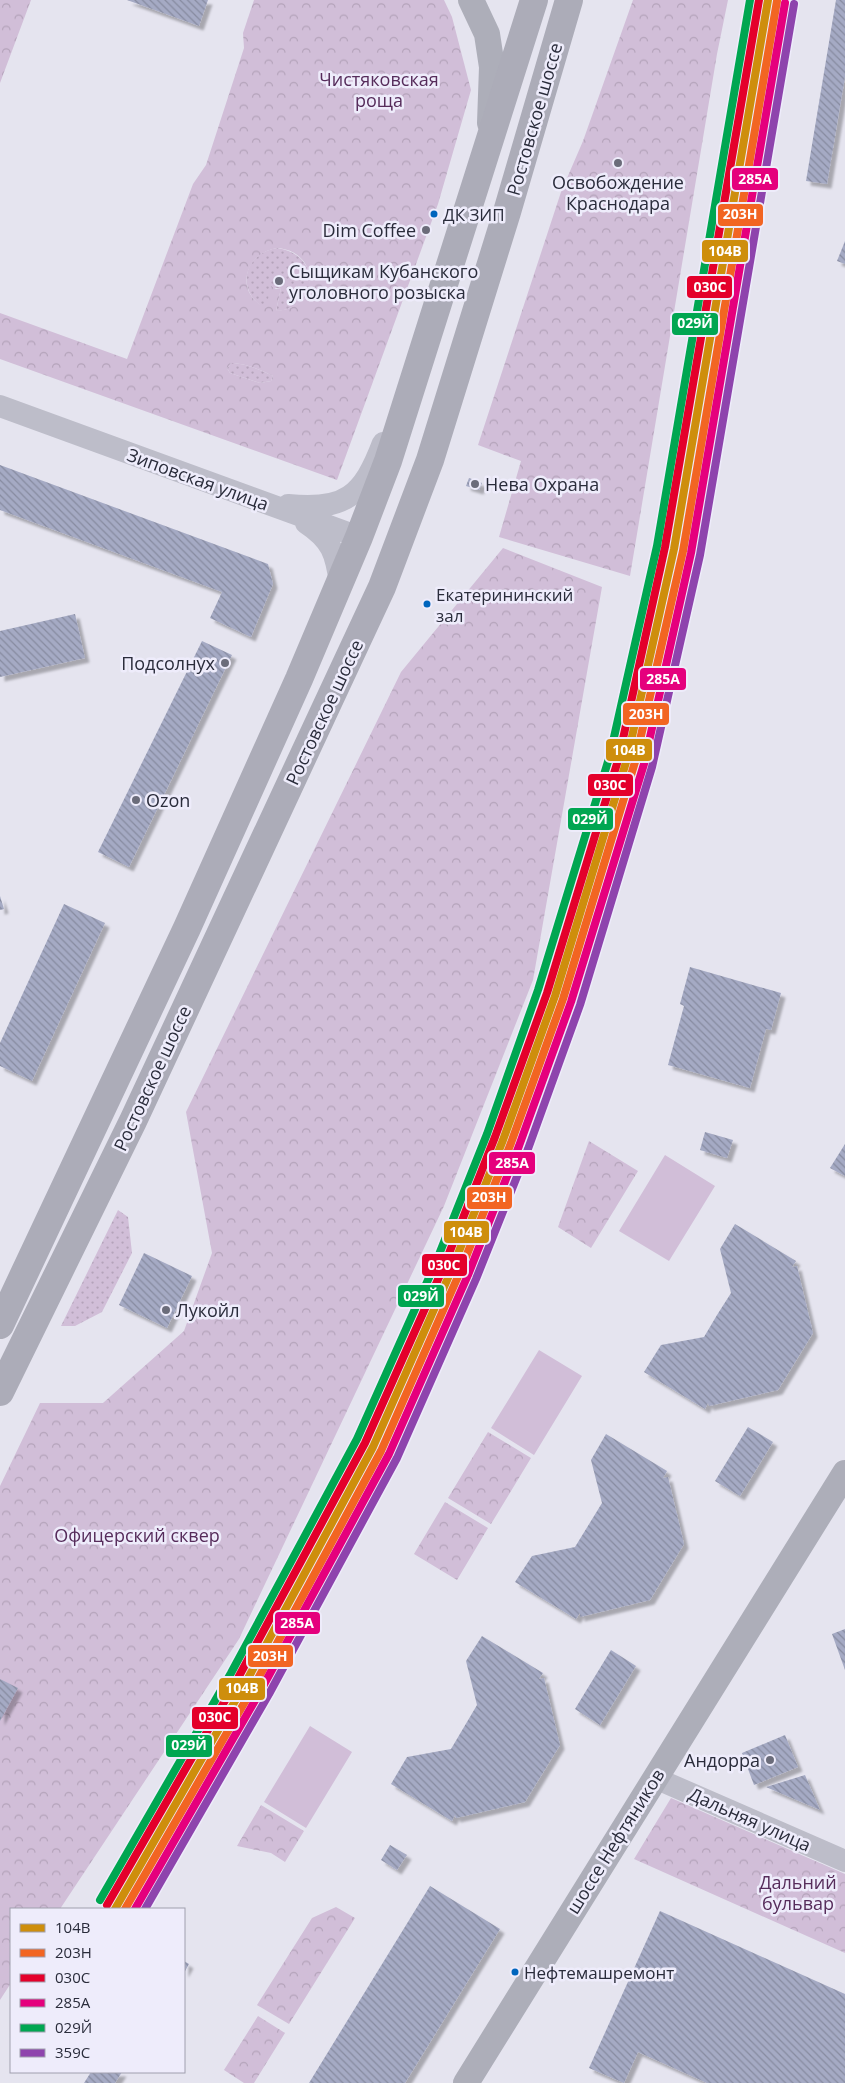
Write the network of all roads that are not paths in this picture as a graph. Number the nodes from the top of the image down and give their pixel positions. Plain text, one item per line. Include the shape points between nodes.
1 (471, 0) edge
2 (534, 0) edge
3 (569, 0) edge
4 (489, 141) junction
5 (419, 364) junction
6 (0, 406) edge
7 (262, 502) junction
8 (286, 510) junction
9 (359, 537) junction
10 (396, 551) junction
11 (340, 583) junction
12 (0, 1325) edge
13 (0, 1392) edge
14 (845, 1473) edge
15 (655, 1778) junction
16 (845, 1861) edge
17 (466, 2083) edge

1 - 4 main road, Ростовское шоссе via 487,34 492,67
2 - 4 main road, Ростовское шоссе
3 - 10 main road, Ростовское шоссе via 430,460
4 - 5 main road, Ростовское шоссе
5 - 7 street via 404,387 376,461 359,488 332,505
5 - 9 main road, Ростовское шоссе
6 - 7 street, Зиповская улица
7 - 8 street, Зиповская улица
8 - 9 street, Зиповская улица
8 - 11 street via 318,531 330,544
9 - 10 main road, Зиповская улица
9 - 11 main road, Ростовское шоссе
10 - 13 main road, Ростовское шоссе via 374,605 141,1103
11 - 12 main road, Ростовское шоссе via 187,928
14 - 15 main road, шоссе Нефтяников
15 - 16 street, Дальняя улица
15 - 17 main road, шоссе Нефтяников

